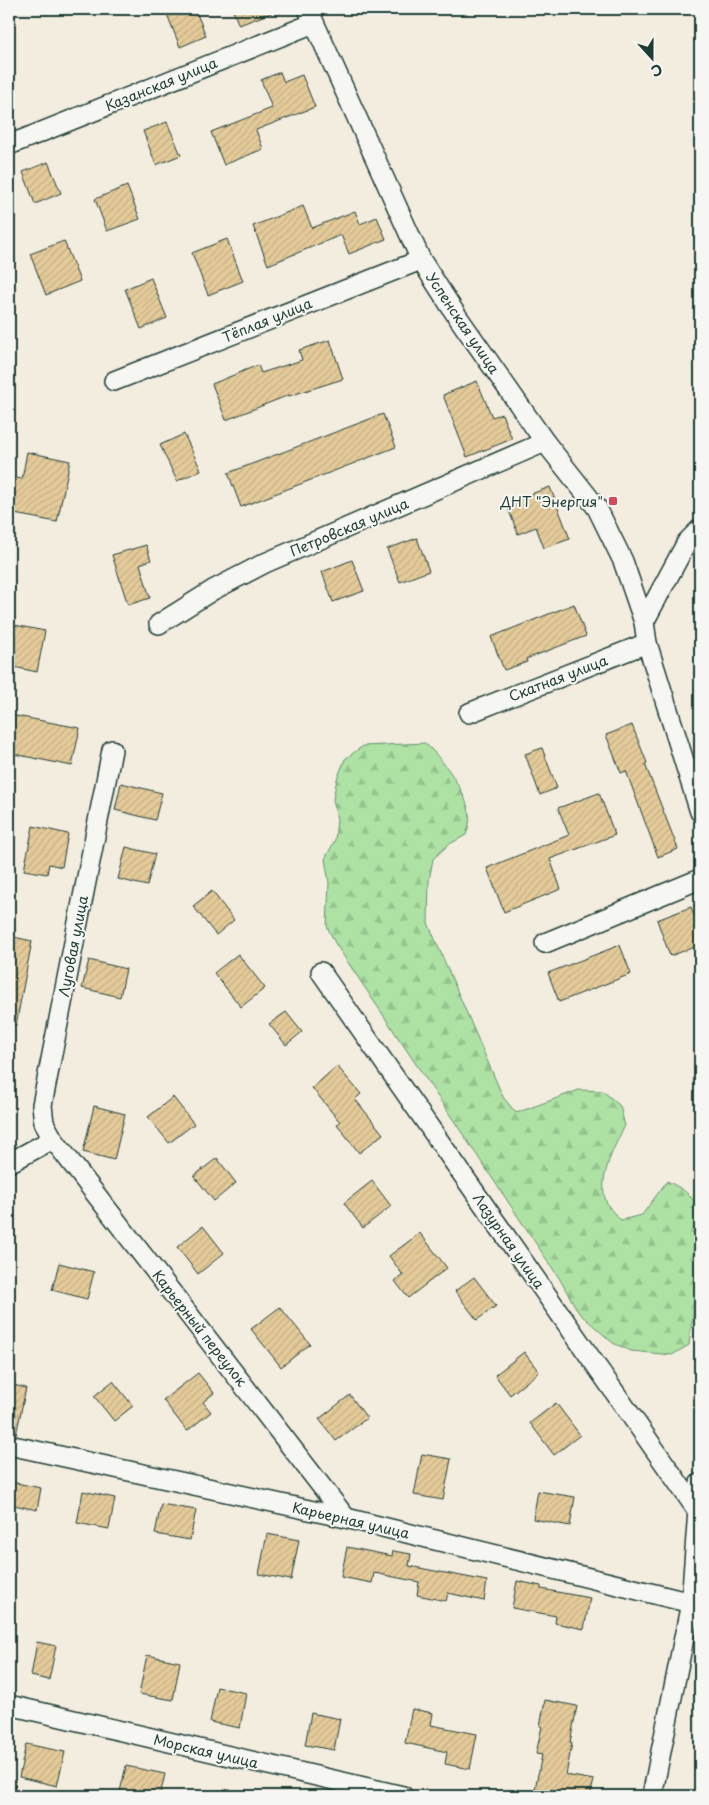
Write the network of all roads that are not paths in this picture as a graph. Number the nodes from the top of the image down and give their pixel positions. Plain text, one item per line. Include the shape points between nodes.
1 (311, 16) edge
2 (9, 144) edge
3 (421, 260) junction
4 (114, 381) dead end
5 (545, 442) junction
6 (700, 529) edge
7 (644, 622) junction
8 (159, 624) dead end
9 (647, 643) junction
10 (469, 713) dead end
11 (112, 750) dead end
12 (700, 812) edge
13 (700, 879) edge
14 (544, 943) dead end
15 (322, 972) dead end
16 (54, 1139) junction
17 (9, 1163) edge
18 (9, 1445) edge
19 (700, 1483) edge
20 (697, 1510) junction
21 (346, 1518) junction
22 (691, 1603) junction
23 (9, 1706) edge
24 (403, 1796) edge
25 (652, 1796) edge

1 - 2 street, Казанская улица
1 - 3 street, Успенская улица
3 - 4 street, Тёплая улица
3 - 5 street, Успенская улица
5 - 7 street, Успенская улица via 597,508 623,561
5 - 8 street, Петровская улица via 265,563 213,590
6 - 7 street via 687,542
7 - 9 street, Успенская улица
9 - 10 street, Скатная улица
9 - 12 street, Успенская улица
11 - 16 street, Луговая улица via 42,1105 44,1123
13 - 14 street
15 - 20 street, Лазурная улица
16 - 17 street
16 - 21 street, Карьерный переулок
18 - 21 street, Карьерная улица
19 - 20 street
20 - 22 street
21 - 22 street, Карьерная улица
22 - 25 street
23 - 24 street, Морская улица

